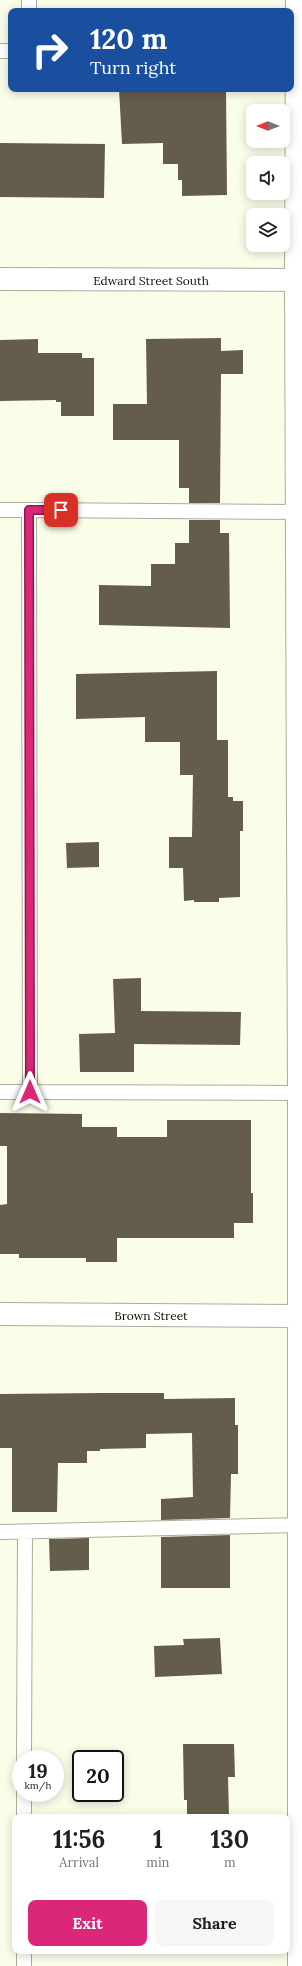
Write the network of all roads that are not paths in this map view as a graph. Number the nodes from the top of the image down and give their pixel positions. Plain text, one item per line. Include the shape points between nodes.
1 (297, 0) edge
2 (297, 58) edge
3 (0, 279) edge
4 (299, 280) edge
5 (0, 510) edge
6 (29, 510) junction
7 (299, 512) edge
8 (0, 1092) edge
9 (30, 1092) junction
10 (301, 1093) edge
11 (0, 1314) edge
12 (300, 1316) edge
13 (301, 1526) edge
14 (0, 1532) edge
15 (24, 1532) junction
16 (24, 1750) edge
17 (24, 1802) edge
18 (24, 1814) edge
19 (24, 1954) edge
20 (24, 1966) edge
21 (299, 1966) edge

1 - 2 street
2 - 4 street
3 - 4 street, Edward Street South
4 - 7 street
5 - 6 lane
6 - 7 lane
6 - 9 lane
7 - 10 street
8 - 9 lane
9 - 10 lane
10 - 12 street
11 - 12 street, Brown Street
12 - 13 street
13 - 15 lane
13 - 21 street
14 - 15 lane
15 - 16 lane
17 - 18 lane
19 - 20 lane

